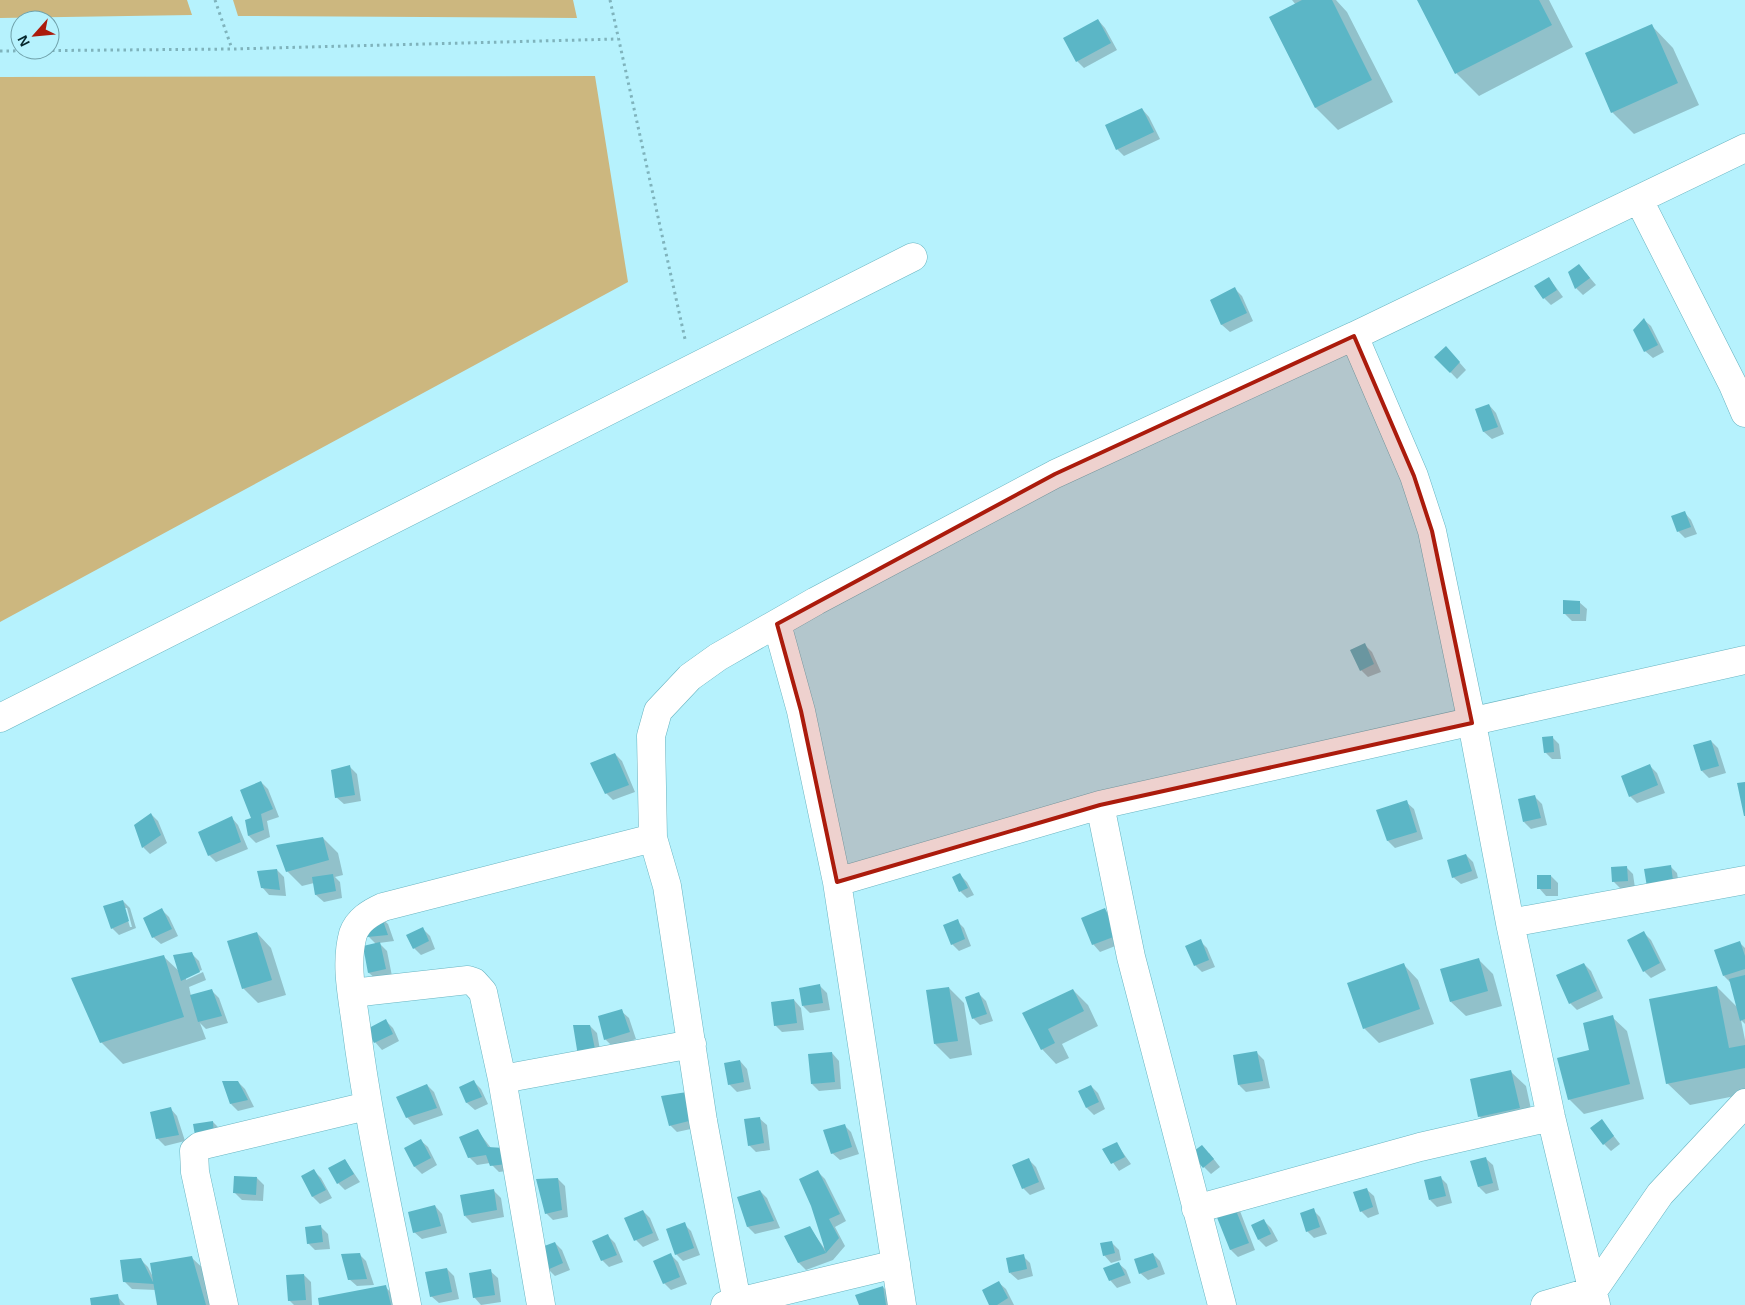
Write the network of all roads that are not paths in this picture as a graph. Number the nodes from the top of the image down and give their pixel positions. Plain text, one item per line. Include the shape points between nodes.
1 (1745, 148) edge
2 (1639, 200) junction
3 (912, 257) dead end
4 (1354, 336) junction
5 (1745, 413) edge
6 (777, 624) junction
7 (1745, 660) edge
8 (0, 718) edge
9 (1472, 723) junction
10 (1100, 805) junction
11 (653, 838) junction
12 (1745, 880) edge
13 (837, 882) junction
14 (1510, 923) junction
15 (352, 993) junction
16 (692, 1044) junction
17 (502, 1079) junction
18 (1745, 1103) edge
19 (367, 1106) junction
20 (1551, 1117) junction
21 (1196, 1209) junction
22 (896, 1264) junction
23 (1595, 1298) edge
24 (731, 1304) edge
25 (224, 1305) edge
26 (407, 1305) edge
27 (541, 1305) edge
28 (902, 1305) edge
29 (1222, 1305) edge
30 (1545, 1305) edge

1 - 2 street
2 - 4 street
2 - 5 street
3 - 8 street
4 - 6 street via 1055,474
4 - 9 street via 1414,476 1432,531
6 - 11 street via 718,657 690,677 658,711 651,736
6 - 13 street via 801,711
7 - 9 street
9 - 10 street
9 - 14 street
10 - 13 street
10 - 21 street via 1131,957
11 - 15 street via 383,907 368,914 354,933 349,953
11 - 16 street via 667,886
12 - 14 street
13 - 22 street
14 - 20 street
15 - 17 street via 468,980 474,982 482,992 488,1011
15 - 19 street
16 - 17 street
16 - 24 street
17 - 27 street
18 - 23 street via 1660,1194
19 - 25 street via 200,1146 194,1151 195,1172
19 - 26 street
20 - 21 street via 1411,1150
20 - 23 street
21 - 29 street
22 - 24 street
22 - 28 street
23 - 30 street

